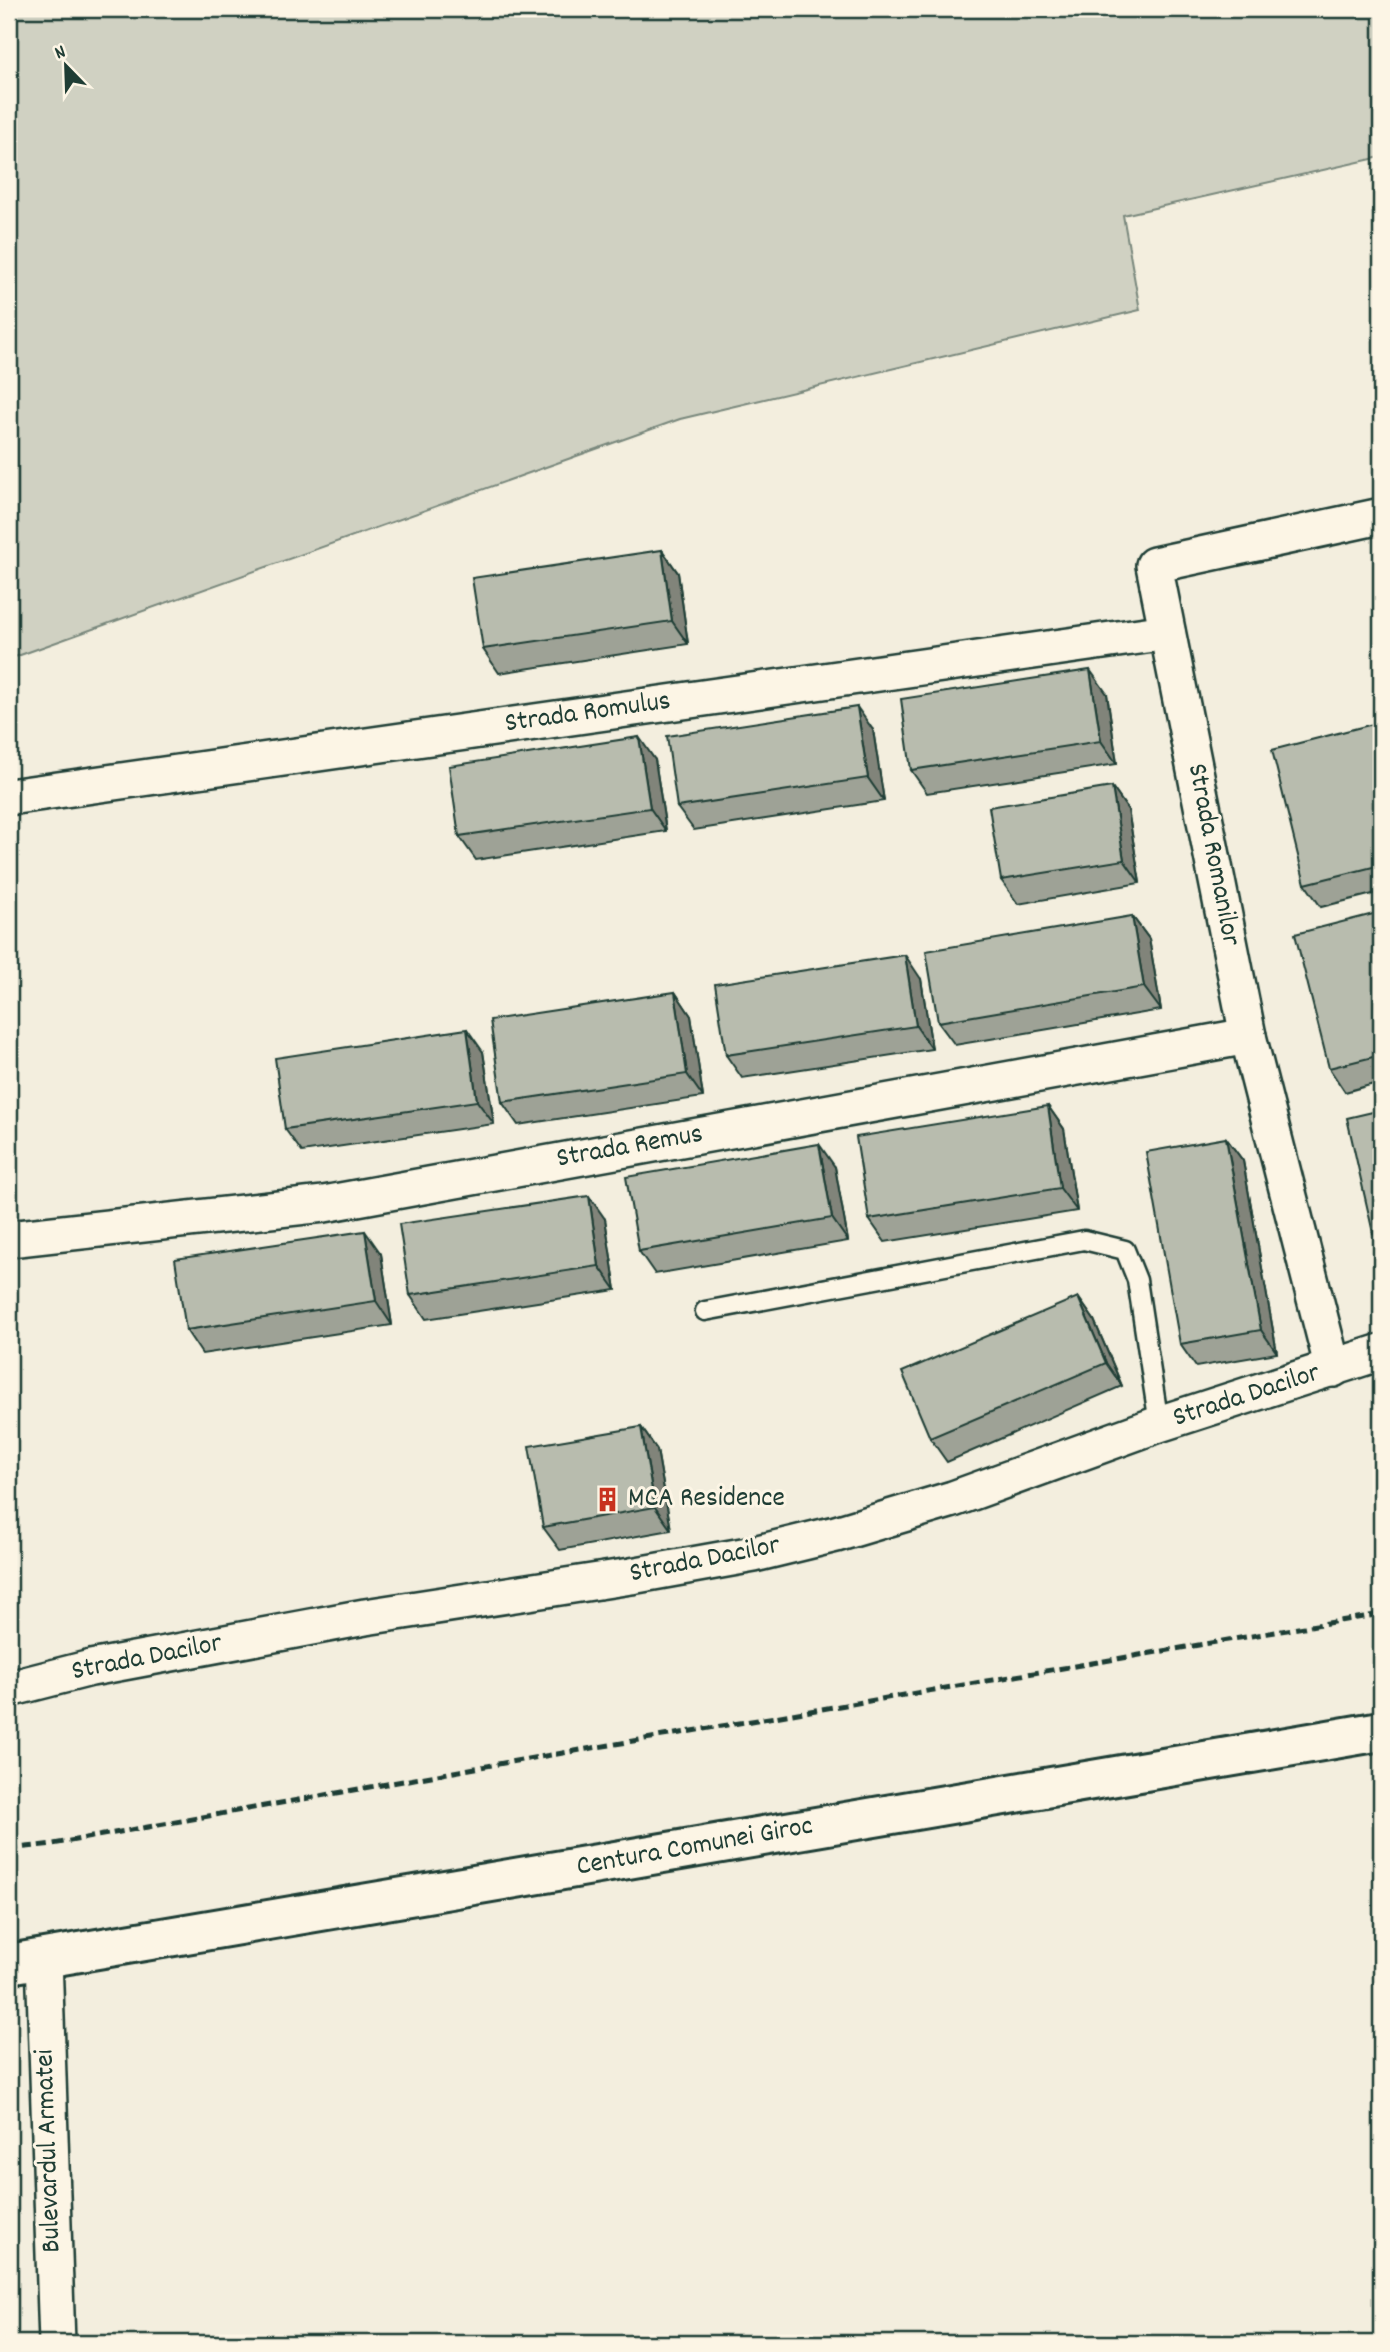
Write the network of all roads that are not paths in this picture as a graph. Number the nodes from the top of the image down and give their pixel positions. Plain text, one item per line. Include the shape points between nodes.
1 (1381, 516) edge
2 (1167, 632) junction
3 (9, 797) edge
4 (1248, 1037) junction
5 (9, 1239) edge
6 (705, 1311) dead end
7 (1381, 1352) edge
8 (1333, 1369) junction
9 (1159, 1424) junction
10 (9, 1689) edge
11 (1381, 1731) edge
12 (27, 1961) edge
13 (57, 2343) edge

1 - 2 street, Strada Romanilor via 1154,565
2 - 3 street, Strada Romulus
2 - 4 street, Strada Romanilor
4 - 5 street, Strada Remus via 324,1203
4 - 8 street, Strada Romanilor
6 - 9 lane via 1084,1240 1125,1250 1137,1280
7 - 8 street, Strada Dacilor
8 - 9 street, Strada Dacilor
9 - 10 street, Strada Dacilor via 953,1499 754,1554 352,1619 91,1668
11 - 12 main road, Centura Comunei Giroc
12 - 13 street, Bulevardul Armatei

